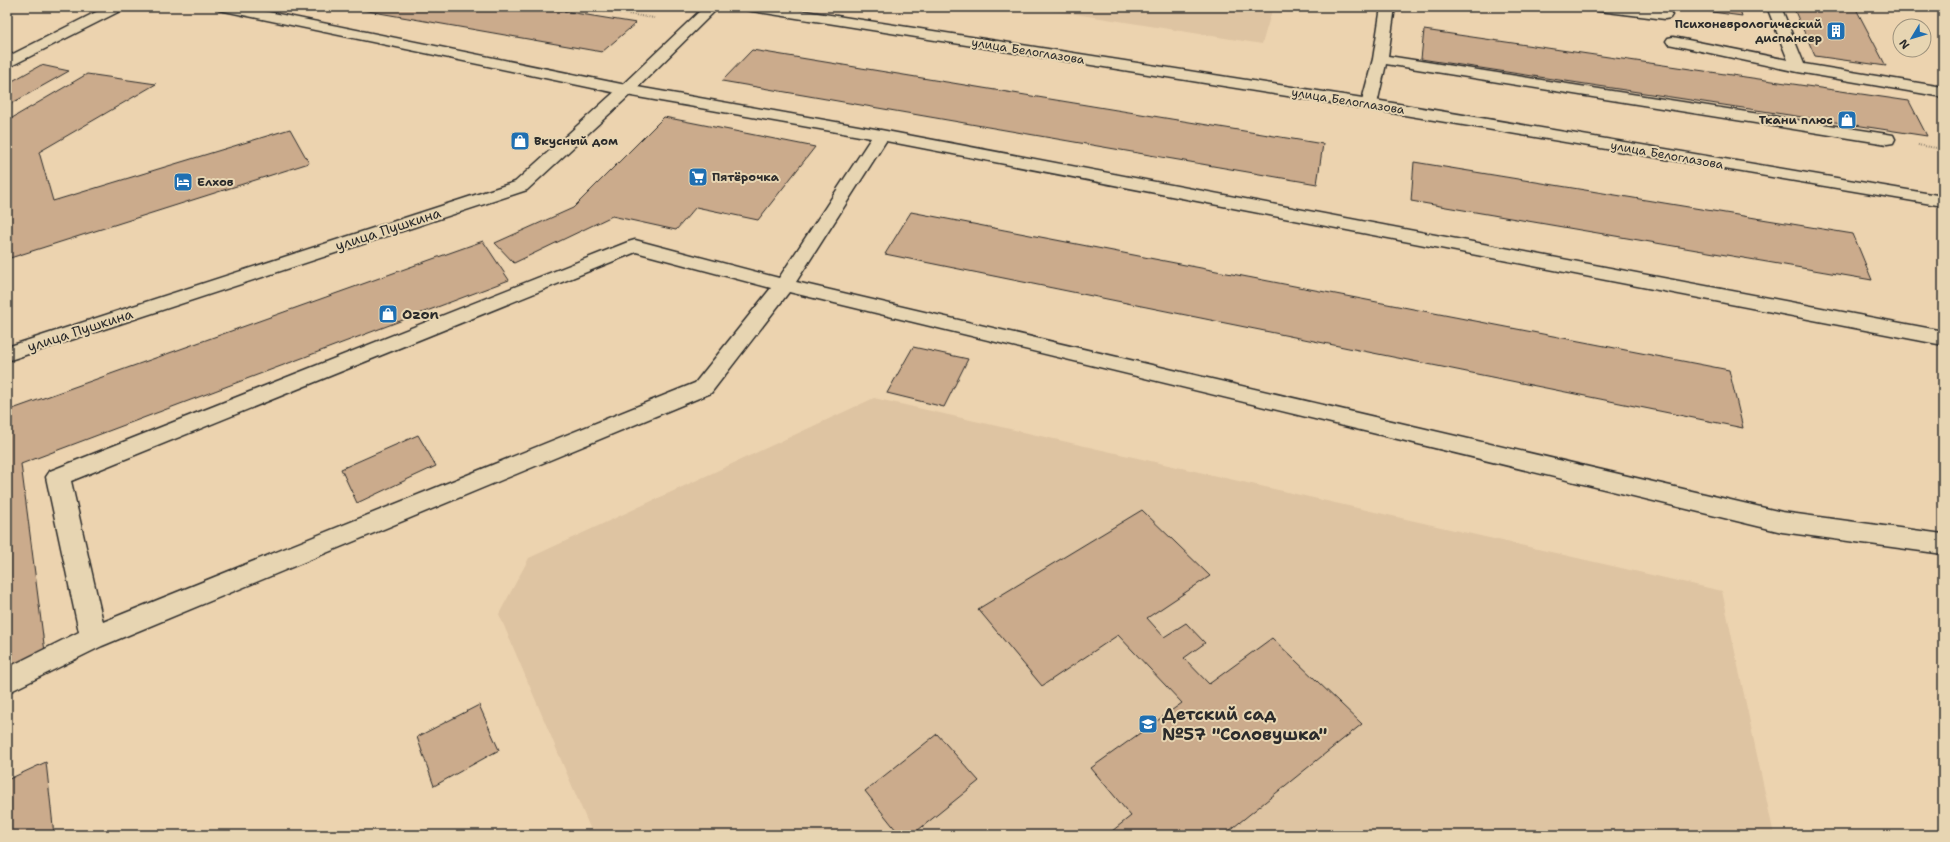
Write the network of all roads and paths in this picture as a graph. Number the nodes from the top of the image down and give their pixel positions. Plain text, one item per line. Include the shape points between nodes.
1 (117, 7) edge
2 (224, 7) edge
3 (712, 7) edge
4 (752, 7) edge
5 (1388, 7) edge
6 (1599, 7) edge
7 (1774, 7) edge
8 (1665, 15) dead end
9 (1673, 41) dead end
10 (1380, 59) junction
11 (7, 63) edge
12 (1798, 67) junction
13 (626, 90) junction
14 (1943, 92) edge
15 (1369, 104) junction
16 (881, 135) junction
17 (1887, 139) dead end
18 (1943, 201) edge
19 (784, 285) junction
20 (1943, 338) edge
21 (7, 354) edge
22 (1943, 544) edge
23 (93, 638) junction
24 (7, 681) edge

1 - 11 street
2 - 13 street
3 - 13 street, улица Пушкина
4 - 15 street, улица Белоглазова
5 - 10 street
6 - 8 street
7 - 12 street
9 - 12 street
10 - 15 street
10 - 17 street
12 - 14 street
13 - 16 street
13 - 21 street, улица Пушкина via 521,186
15 - 18 street, улица Белоглазова
16 - 19 street
16 - 20 street
19 - 22 street via 1782,522
19 - 23 street via 703,388
19 - 23 street via 635,246 58,477
23 - 24 street

